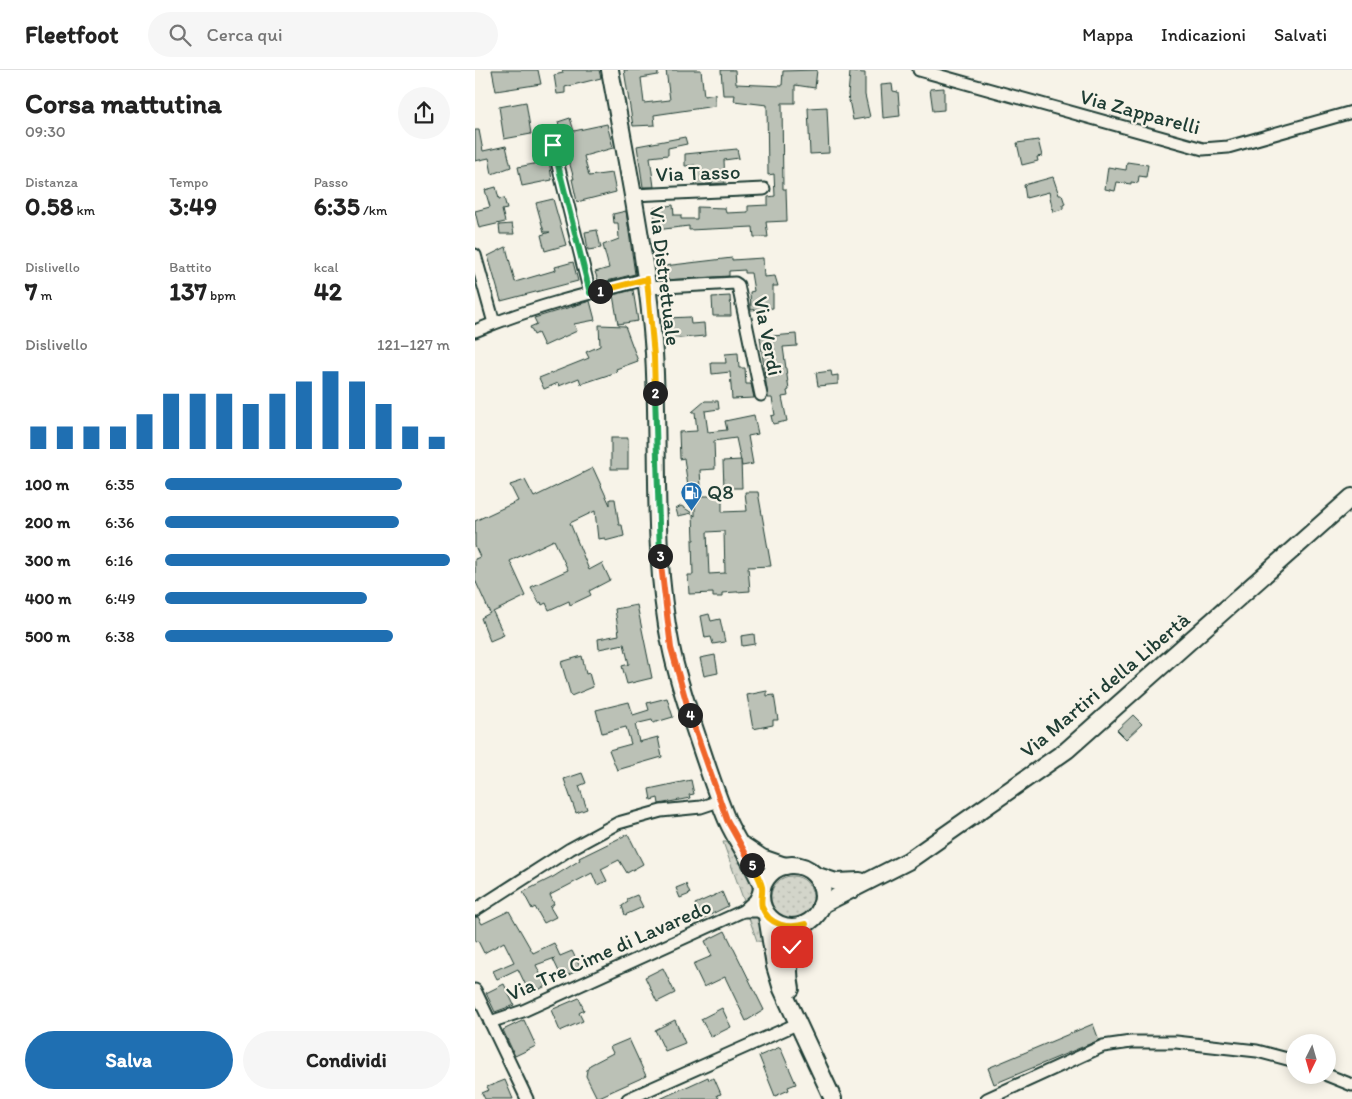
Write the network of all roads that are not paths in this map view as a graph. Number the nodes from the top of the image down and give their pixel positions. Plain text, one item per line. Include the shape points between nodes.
1 (610, 70) edge
2 (919, 70) edge
3 (1352, 112) edge
4 (553, 145) dead end
5 (764, 189) dead end
6 (633, 195) junction
7 (475, 255) edge
8 (647, 283) junction
9 (590, 293) junction
10 (494, 323) junction
11 (475, 331) edge
12 (761, 396) dead end
13 (1352, 498) edge
14 (719, 801) junction
15 (735, 838) junction
16 (785, 866) junction
17 (815, 875) junction
18 (867, 880) junction
19 (762, 886) junction
20 (821, 905) junction
21 (475, 910) edge
22 (743, 911) junction
23 (767, 916) junction
24 (806, 924) junction
25 (475, 990) edge
26 (797, 1019) junction
27 (491, 1022) junction
28 (1286, 1059) edge
29 (1336, 1078) edge
30 (1352, 1085) edge
31 (527, 1099) edge
32 (628, 1099) edge
33 (833, 1099) edge
34 (987, 1099) edge

1 - 6 main road, Via Distrettuale
2 - 3 street, Via Zapparelli via 1203,149 1228,147
4 - 9 street
5 - 6 street, Via Tasso
6 - 8 main road, Via Distrettuale
7 - 10 street
8 - 9 street
8 - 12 street, Via Verdi via 738,284
8 - 14 main road, Via Distrettuale via 654,356 658,529 666,618 679,679
9 - 10 street
10 - 11 street
13 - 18 main road, Via Martiri della Libertà via 1067,750 907,861
14 - 15 main road, Via Distrettuale
14 - 21 street via 701,807 661,811 618,824 570,849
15 - 16 main road via 762,858
15 - 19 main road, Via Distrettuale
16 - 17 main road via 801,866
16 - 19 main road via 771,873
17 - 18 main road via 836,882
17 - 20 main road via 821,884
18 - 20 main road, Via Martiri della Libertà
19 - 22 street, Via Tre Cime di Lavaredo via 755,900
19 - 23 main road, Via Distrettuale via 762,906
20 - 24 main road, Via Distrettuale
22 - 23 street, Via Tre Cime di Lavaredo via 758,911
22 - 27 street, Via Tre Cime di Lavaredo
23 - 24 main road via 785,926
23 - 26 main road, Via Distrettuale via 775,966
24 - 26 main road, Via Distrettuale via 793,943 788,960
25 - 27 street
26 - 32 street
26 - 33 main road, Via Distrettuale
27 - 31 street
28 - 34 street via 1257,1051 1176,1042 1131,1042 1103,1046
29 - 30 street

